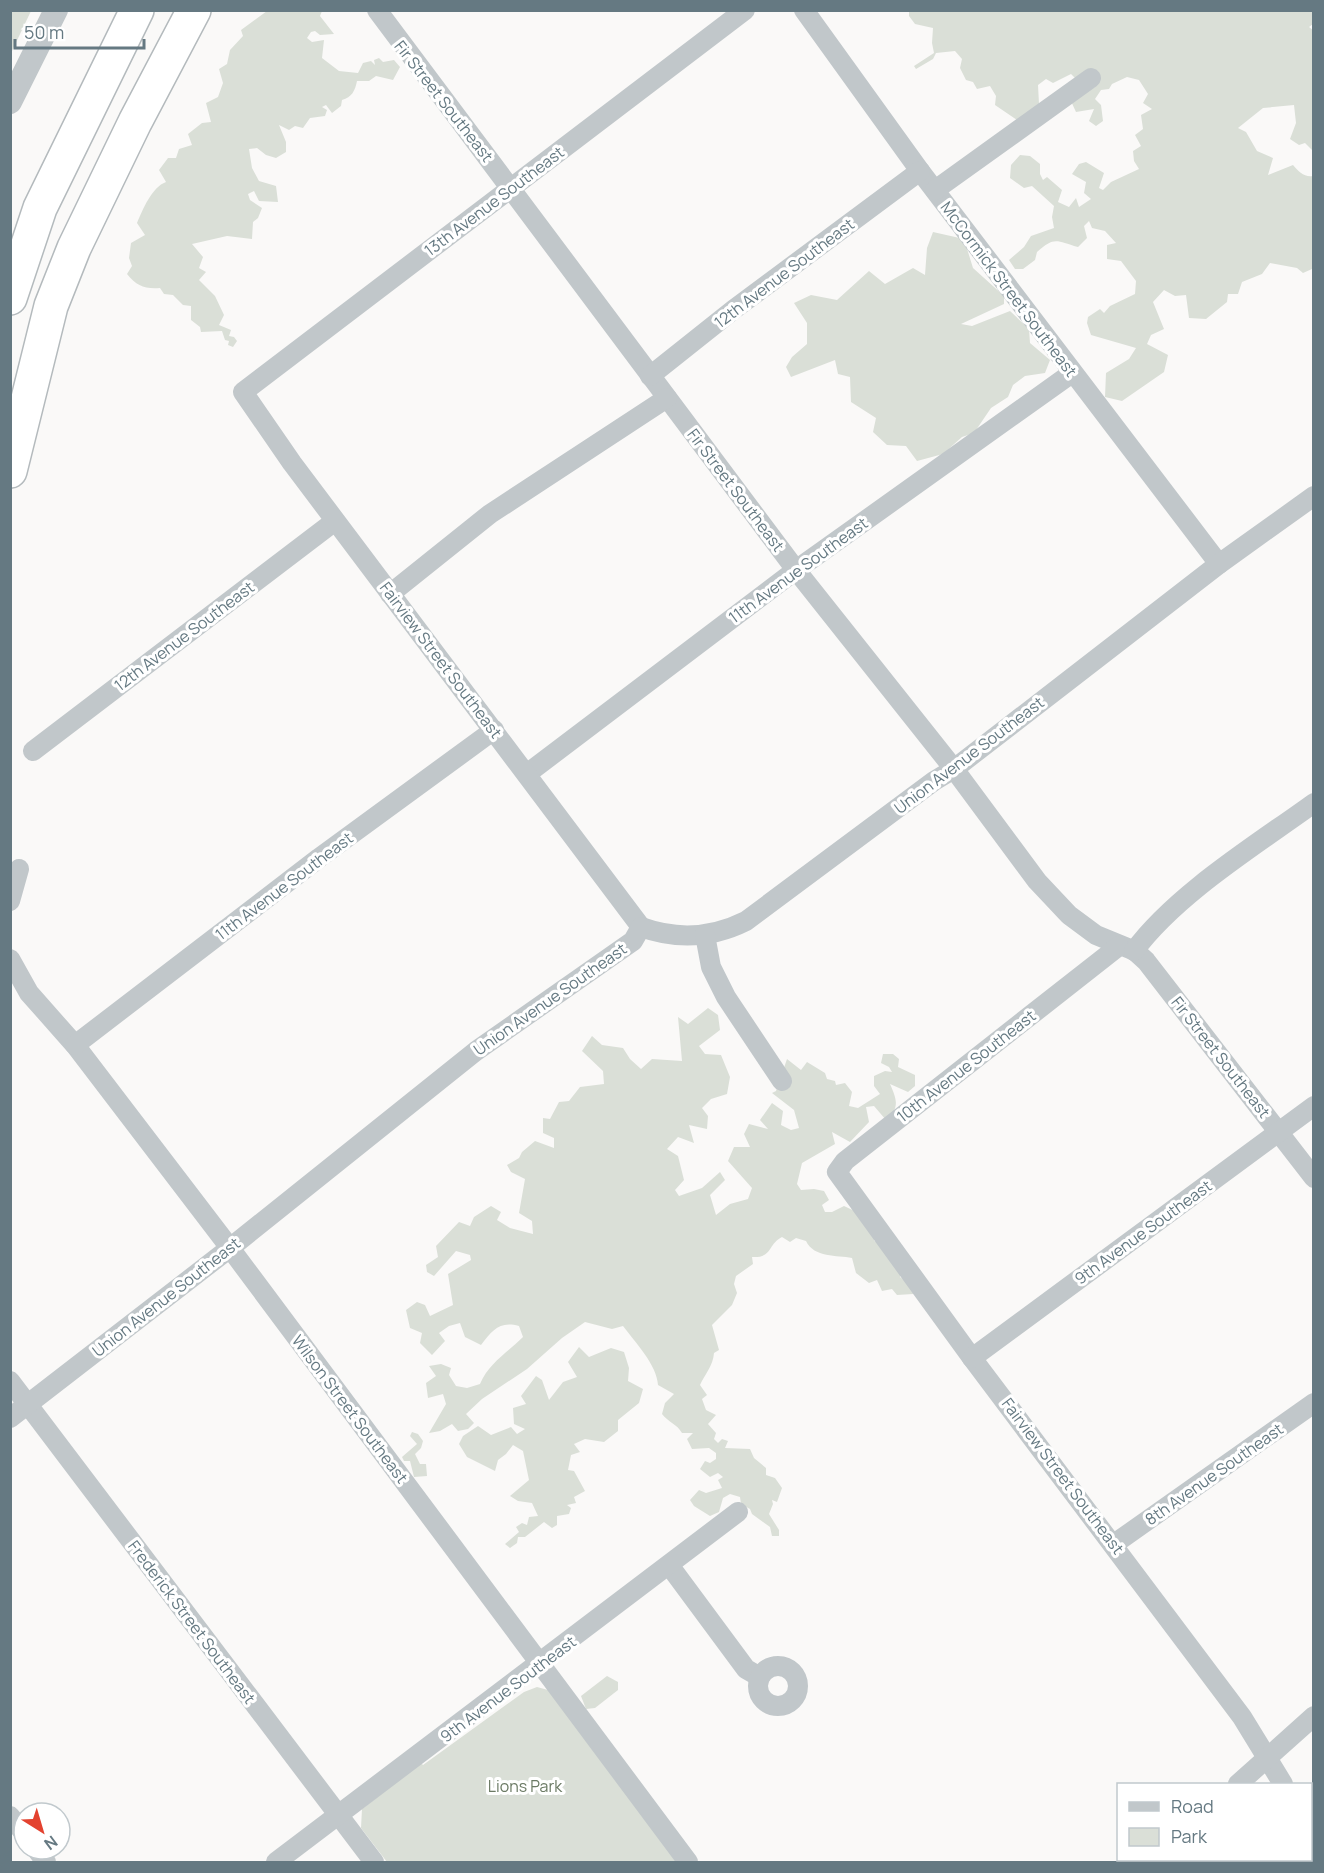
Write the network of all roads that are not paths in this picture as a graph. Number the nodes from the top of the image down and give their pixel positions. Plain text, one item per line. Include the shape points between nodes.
1 (56, 10) edge
2 (136, 10) edge
3 (201, 10) edge
4 (377, 10) edge
5 (745, 10) edge
6 (804, 10) edge
7 (187, 23) edge
8 (1091, 78) dead end
9 (10, 102) edge
10 (920, 171) junction
11 (511, 188) junction
12 (935, 190) junction
13 (10, 298) edge
14 (1072, 373) junction
15 (650, 376) junction
16 (243, 392) joint
17 (667, 398) junction
18 (10, 471) edge
19 (1314, 496) edge
20 (335, 520) junction
21 (1219, 564) junction
22 (796, 570) junction
23 (390, 594) junction
24 (494, 730) junction
25 (33, 751) dead end
26 (954, 770) junction
27 (528, 773) junction
28 (1314, 803) edge
29 (19, 869) dead end
30 (10, 901) edge
31 (641, 927) junction
32 (705, 935) junction
33 (1127, 948) junction
34 (10, 959) edge
35 (75, 1045) junction
36 (782, 1081) dead end
37 (1314, 1106) edge
38 (1279, 1132) junction
39 (837, 1172) joint
40 (1314, 1178) edge
41 (230, 1248) junction
42 (972, 1358) junction
43 (10, 1381) edge
44 (1314, 1403) edge
45 (29, 1405) junction
46 (10, 1418) edge
47 (738, 1512) dead end
48 (1114, 1544) junction
49 (669, 1565) junction
50 (540, 1665) junction
51 (760, 1677) dead end
52 (1314, 1716) edge
53 (1269, 1759) junction
54 (1240, 1783) edge
55 (1282, 1783) edge
56 (339, 1816) junction
57 (276, 1863) edge
58 (374, 1863) edge
59 (688, 1863) edge

1 - 9 street
2 - 13 highway via 40,208
3 - 7 highway
4 - 11 street, Fir Street Southeast
5 - 11 street, 13th Avenue Southeast
6 - 10 street, McCormick Street Southeast
7 - 18 highway via 74,248 51,306
8 - 12 street
10 - 12 street, McCormick Street Southeast
10 - 15 street, 12th Avenue Southeast
11 - 15 street, Fir Street Southeast
11 - 16 street, 13th Avenue Southeast
12 - 14 street, McCormick Street Southeast
14 - 21 street, McCormick Street Southeast
14 - 22 street, 11th Avenue Southeast
15 - 17 street, Fir Street Southeast
16 - 20 street, Fairview Street Southeast
17 - 22 street, Fir Street Southeast
17 - 23 street via 490,514
19 - 21 street, Union Avenue Southeast
20 - 23 street, Fairview Street Southeast
20 - 25 street, 12th Avenue Southeast
21 - 26 street, Union Avenue Southeast
22 - 26 street, Fir Street Southeast
22 - 27 street, 11th Avenue Southeast
23 - 24 street, Fairview Street Southeast
24 - 27 street, Fairview Street Southeast
24 - 35 street, 11th Avenue Southeast
26 - 32 street, Union Avenue Southeast via 746,921
26 - 33 street, Fir Street Southeast via 1037,881 1061,906 1095,935
27 - 31 street, Fairview Street Southeast
28 - 33 street via 1171,909
29 - 30 street
31 - 32 street, Union Avenue Southeast
31 - 41 street, Union Avenue Southeast via 633,941 476,1051
32 - 36 street via 711,967 726,997
33 - 38 street, Fir Street Southeast via 1146,961
33 - 39 street, 10th Avenue Southeast via 1097,963 845,1161
34 - 35 street, Wilson Street Southeast via 29,993
35 - 41 street, Wilson Street Southeast
37 - 38 street, 9th Avenue Southeast
38 - 40 street, Fir Street Southeast
38 - 42 street, 9th Avenue Southeast
39 - 42 street, Fairview Street Southeast
41 - 45 street, Union Avenue Southeast
41 - 50 street, Wilson Street Southeast
42 - 48 street, Fairview Street Southeast
43 - 45 street, Frederick Street Southeast
44 - 48 street, 8th Avenue Southeast
45 - 46 street, Union Avenue Southeast
45 - 56 street, Frederick Street Southeast
47 - 49 street, 9th Avenue Southeast
48 - 53 street, Fairview Street Southeast
49 - 50 street, 9th Avenue Southeast
49 - 51 street via 746,1669
50 - 56 street, 9th Avenue Southeast
50 - 59 street, Wilson Street Southeast
52 - 53 street
53 - 54 street
53 - 55 street, Fairview Street Southeast
56 - 57 street, 9th Avenue Southeast
56 - 58 street, Frederick Street Southeast

